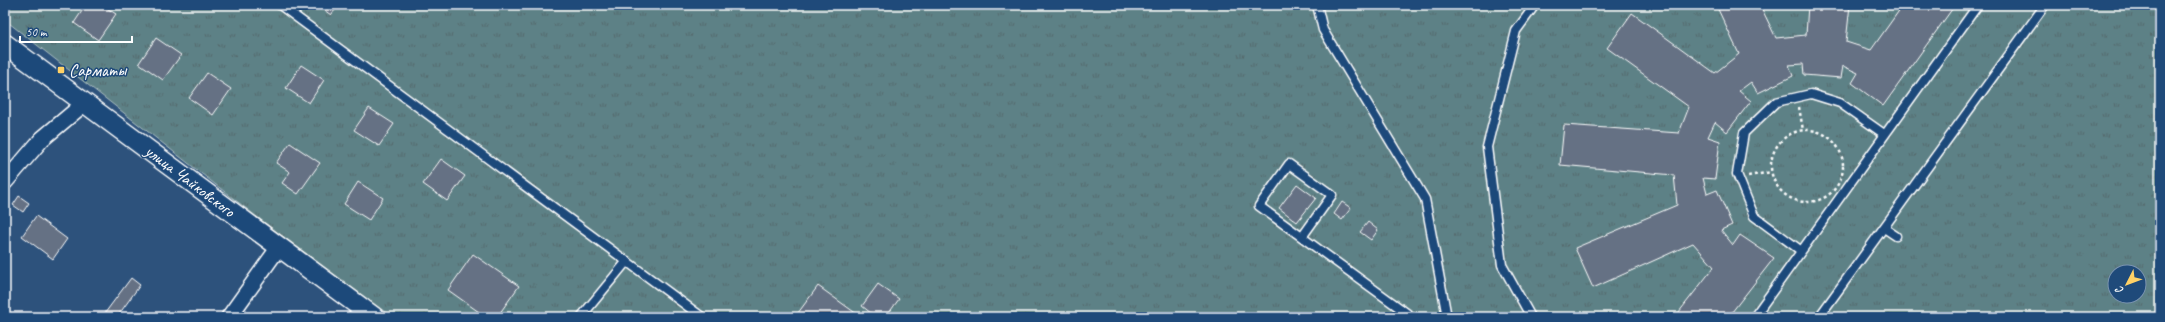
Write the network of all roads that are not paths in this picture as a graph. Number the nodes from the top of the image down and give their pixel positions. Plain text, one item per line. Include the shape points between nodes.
1 (280, 5) edge
2 (1317, 5) edge
3 (1535, 5) edge
4 (1978, 5) edge
5 (2045, 5) edge
6 (5, 44) edge
7 (86, 102) junction
8 (1884, 134) junction
9 (5, 182) edge
10 (1884, 228) junction
11 (1896, 236) dead end
12 (1302, 237) junction
13 (279, 248) junction
14 (1800, 250) junction
15 (627, 261) junction
16 (229, 317) edge
17 (374, 317) edge
18 (581, 317) edge
19 (702, 317) edge
20 (1412, 317) edge
21 (1446, 317) edge
22 (1531, 317) edge
23 (1754, 317) edge
24 (1819, 317) edge

1 - 15 lane
2 - 21 lane via 1323,30 1425,199
3 - 22 lane via 1516,31 1487,147 1502,266
4 - 8 lane
5 - 10 lane
6 - 7 street, улица Чайковского
7 - 9 street via 42,139
7 - 13 street, улица Чайковского
8 - 14 lane
8 - 14 lane via 1840,103 1811,94 1776,102 1744,133 1737,174 1754,216
10 - 11 lane
10 - 24 lane
12 - 12 lane via 1259,206 1289,164 1332,195
12 - 20 lane
13 - 16 street
13 - 17 street, улица Чайковского
14 - 23 lane
15 - 18 lane
15 - 19 lane

